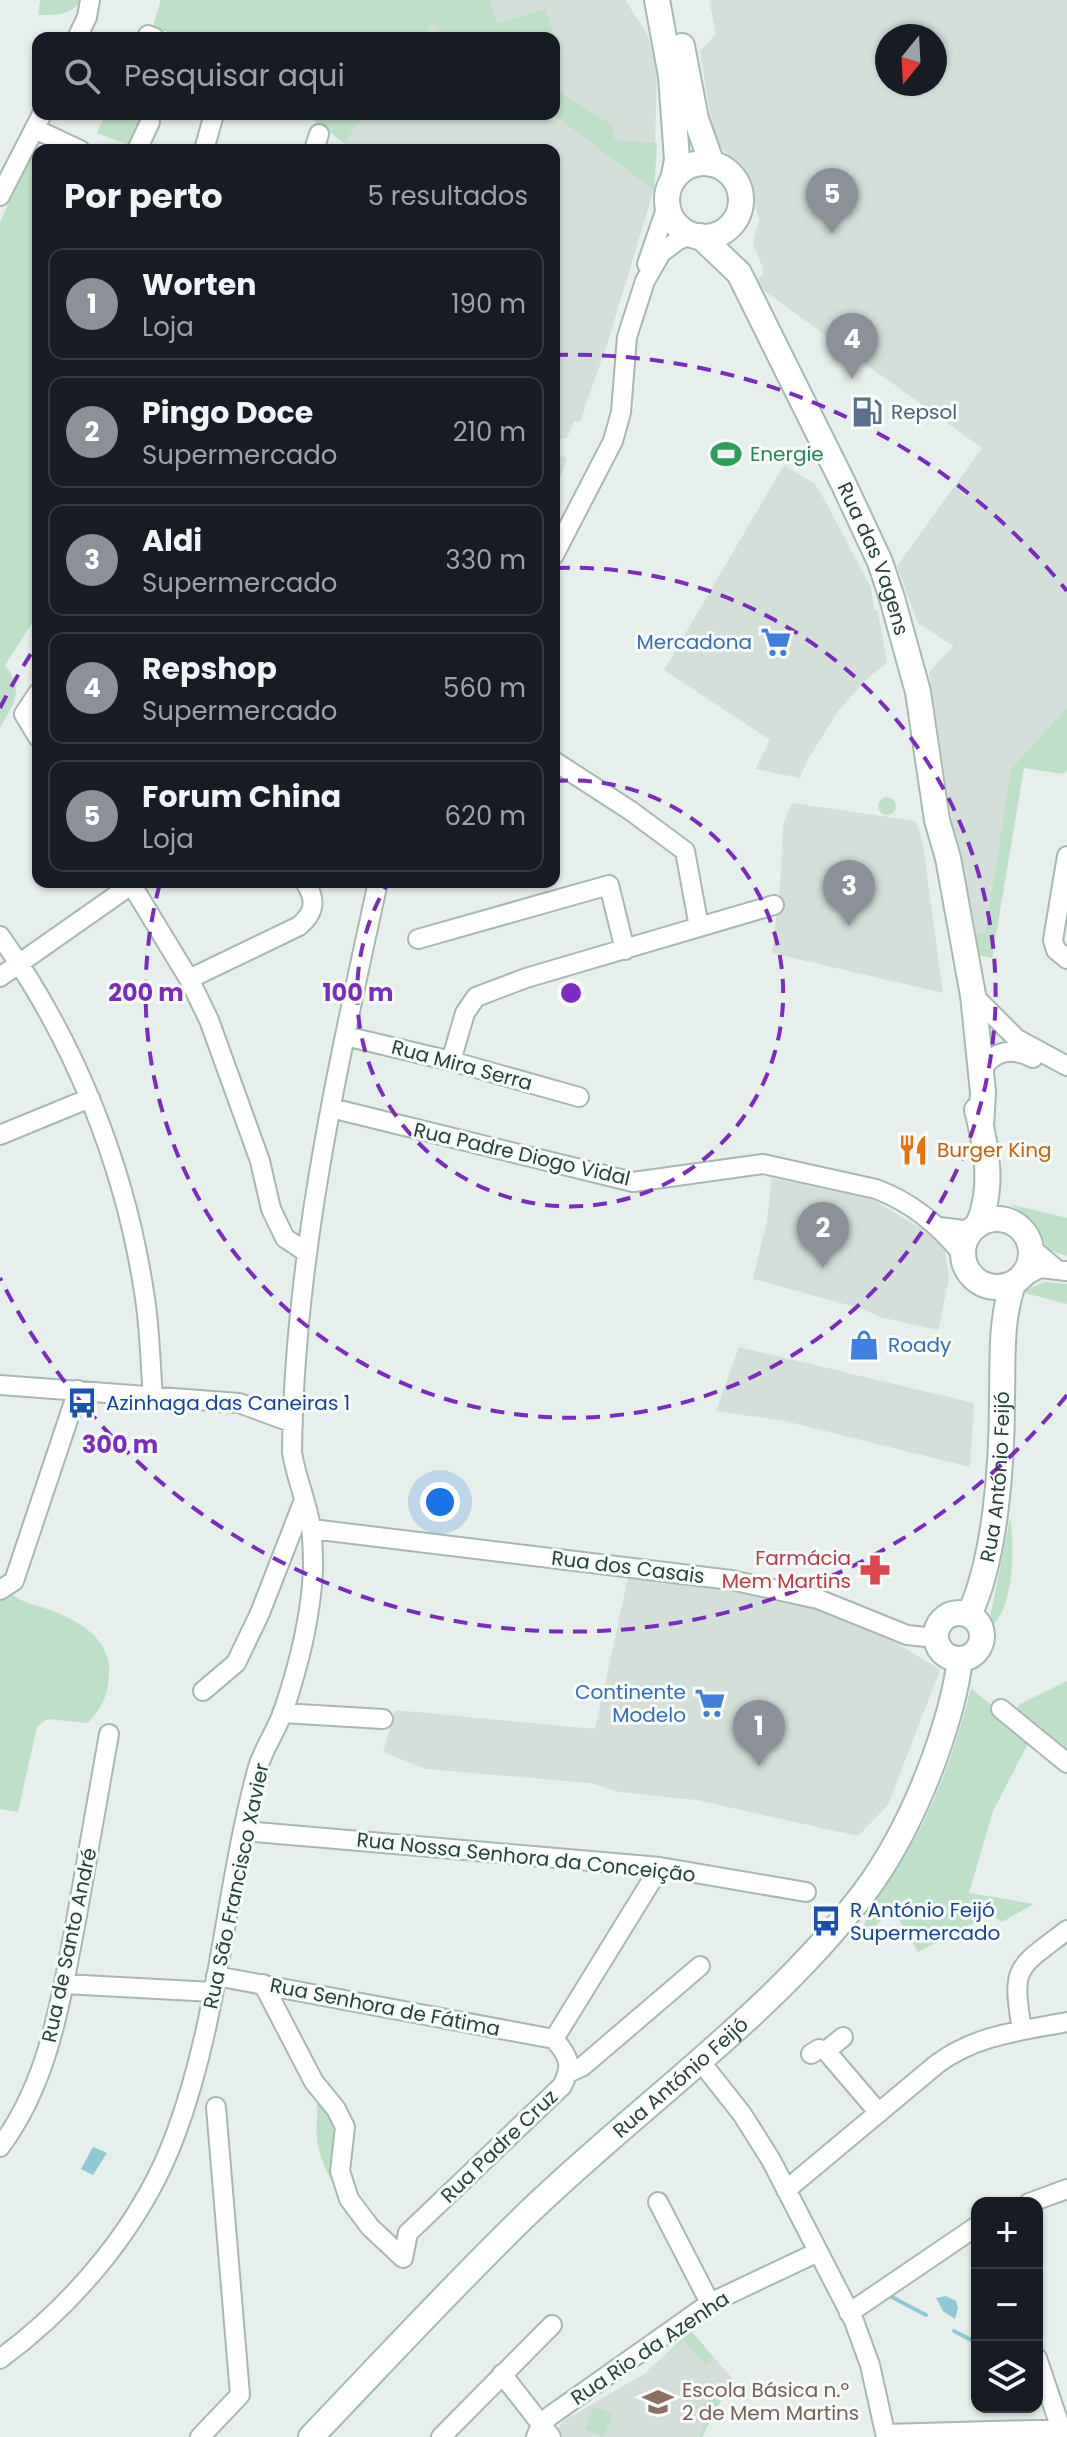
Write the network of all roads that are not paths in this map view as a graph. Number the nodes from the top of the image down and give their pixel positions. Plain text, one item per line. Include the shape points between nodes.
1 (90, 0) edge
2 (667, 9) edge
3 (80, 32) edge
4 (212, 120) edge
5 (38, 121) edge
6 (150, 122) dead end
7 (71, 144) edge
8 (140, 144) edge
9 (206, 144) edge
10 (712, 164) junction
11 (673, 180) junction
12 (0, 196) edge
13 (667, 206) junction
14 (734, 222) junction
15 (696, 235) junction
16 (739, 273) junction
17 (645, 281) junction
18 (560, 544) edge
19 (32, 702) edge
20 (32, 727) edge
21 (560, 765) edge
22 (1067, 856) edge
23 (123, 888) edge
24 (133, 888) edge
25 (308, 888) edge
26 (377, 888) edge
27 (774, 905) dead end
28 (699, 927) junction
29 (0, 936) edge
30 (418, 939) dead end
31 (625, 950) junction
32 (1067, 959) edge
33 (20, 964) junction
34 (0, 977) edge
35 (189, 979) junction
36 (965, 990) junction
37 (345, 1036) junction
38 (451, 1061) junction
39 (1067, 1066) edge
40 (981, 1071) junction
41 (1067, 1076) edge
42 (579, 1097) dead end
43 (90, 1098) junction
44 (331, 1108) junction
45 (981, 1127) junction
46 (0, 1135) edge
47 (988, 1179) junction
48 (1013, 1223) junction
49 (939, 1227) junction
50 (975, 1228) junction
51 (1031, 1248) junction
52 (306, 1252) junction
53 (963, 1255) junction
54 (1061, 1270) edge
55 (1017, 1281) junction
56 (982, 1284) junction
57 (1002, 1335) junction
58 (0, 1385) edge
59 (78, 1390) junction
60 (153, 1396) junction
61 (293, 1423) junction
62 (304, 1500) junction
63 (312, 1529) junction
64 (278, 1571) junction
65 (312, 1585) junction
66 (0, 1590) edge
67 (969, 1615) junction
68 (936, 1638) junction
69 (960, 1659) junction
70 (203, 1691) dead end
71 (1001, 1709) dead end
72 (282, 1713) junction
73 (383, 1719) dead end
74 (109, 1734) dead end
75 (1067, 1763) edge
76 (244, 1831) junction
77 (660, 1867) junction
78 (806, 1892) dead end
79 (1067, 1930) edge
80 (700, 1966) dead end
81 (64, 1984) junction
82 (215, 1984) junction
83 (263, 1984) junction
84 (1067, 2022) edge
85 (1022, 2030) junction
86 (843, 2037) dead end
87 (554, 2039) junction
88 (708, 2071) dead end
89 (568, 2073) junction
90 (216, 2107) dead end
91 (879, 2113) junction
92 (0, 2147) edge
93 (1067, 2189) edge
94 (786, 2190) junction
95 (1043, 2198) edge
96 (658, 2202) dead end
97 (971, 2230) edge
98 (818, 2252) junction
99 (710, 2303) junction
100 (849, 2313) junction
101 (552, 2325) dead end
102 (3, 2351) edge
103 (502, 2374) junction
104 (1043, 2374) edge
105 (1064, 2429) edge
106 (543, 2433) edge
107 (886, 2436) edge
108 (200, 2437) edge
109 (311, 2437) edge
110 (441, 2437) edge

1 - 3 street
2 - 10 street
2 - 11 street via 677,160
4 - 9 street
5 - 7 street
5 - 12 street
6 - 8 street
10 - 11 street via 689,166
10 - 14 street via 727,170 740,190
11 - 13 street
13 - 15 street via 678,225
13 - 17 street
14 - 15 street via 717,234
14 - 16 street, Rua das Vagens
15 - 16 street, Rua das Vagens
15 - 17 street via 661,253
16 - 36 street, Rua das Vagens via 880,562 892,598 918,692
17 - 18 street via 627,337 616,432
19 - 20 street via 24,714
21 - 28 street via 685,851
22 - 32 street via 1053,940
23 - 33 street
24 - 35 street
25 - 35 street via 313,909 299,926
26 - 37 street, Rua São Francisco Xavier
27 - 28 street
28 - 31 street
29 - 33 street
30 - 31 street via 609,885
31 - 38 street via 476,997 465,1013
33 - 34 street
33 - 43 street
35 - 52 street via 260,1161 271,1209 285,1238
36 - 39 street via 1017,1039
36 - 40 street
36 - 45 street via 972,1089
37 - 38 street, Rua Mira Serra
37 - 44 street, Rua São Francisco Xavier
38 - 42 street, Rua Mira Serra
40 - 41 street via 999,1053 1016,1051
40 - 45 street
43 - 46 street
43 - 60 street via 123,1196 144,1292
44 - 49 street, Rua Padre Diogo Vidal via 633,1182 763,1164 876,1189
44 - 52 street, Rua São Francisco Xavier
45 - 47 street
47 - 48 street via 1001,1212
47 - 50 street via 987,1199
48 - 50 street via 995,1219
48 - 51 street
49 - 50 street, Rua Padre Diogo Vidal
49 - 53 street, Rua Padre Diogo Vidal
50 - 53 street
51 - 54 street
51 - 55 street via 1028,1269
52 - 61 street, Rua São Francisco Xavier
53 - 56 street via 969,1272
54 - 55 street via 1040,1268
55 - 56 street via 1003,1287
55 - 57 street, Rua António Feijó
56 - 57 street, Rua António Feijó via 997,1310
57 - 67 street, Rua António Feijó via 994,1509 980,1589
58 - 59 street
59 - 60 street
59 - 66 street via 14,1581
60 - 61 street via 239,1403
61 - 62 street, Rua São Francisco Xavier via 295,1476
62 - 63 street, Rua São Francisco Xavier
62 - 64 street
63 - 65 street, Rua São Francisco Xavier
63 - 68 street, Rua dos Casais via 731,1580 818,1599 907,1635
64 - 65 street
64 - 70 street via 236,1663
65 - 72 street, Rua São Francisco Xavier
67 - 68 street via 949,1615 939,1624
67 - 69 street via 980,1625 982,1640 975,1653
68 - 69 street via 946,1655
69 - 109 street, Rua António Feijó via 923,1787 880,1868 832,1932 742,2021 523,2218
71 - 75 street
72 - 73 street
72 - 76 street, Rua São Francisco Xavier via 259,1764
74 - 81 street, Rua de Santo André
76 - 77 street, Rua Nossa Senhora da Conceição
76 - 82 street, Rua São Francisco Xavier
77 - 78 street, Rua Nossa Senhora da Conceição
77 - 87 street
79 - 85 street via 1028,1960 1018,1976
80 - 89 street via 583,2066
81 - 82 street, Rua Senhora de Fátima
81 - 92 street, Rua de Santo André via 33,2091
82 - 83 street, Rua Senhora de Fátima
82 - 102 street, Rua São Francisco Xavier via 176,2133 144,2203 101,2262 46,2321
83 - 87 street, Rua Senhora de Fátima
83 - 89 street, Rua Padre Cruz via 314,2082 345,2127 340,2171 349,2199 403,2258 408,2233 562,2086
84 - 85 street
85 - 91 street via 957,2050
86 - 91 street via 818,2052
87 - 89 street, Rua Padre Cruz via 567,2053
88 - 94 street via 752,2129
90 - 108 street via 240,2395
91 - 94 street
93 - 95 street
94 - 98 street
96 - 99 street
97 - 100 street
98 - 99 street, Rua Rio da Azenha
98 - 100 street
99 - 106 street, Rua Rio da Azenha
100 - 107 street via 868,2356
101 - 103 street
103 - 106 street
103 - 110 street
104 - 105 street
105 - 107 street

